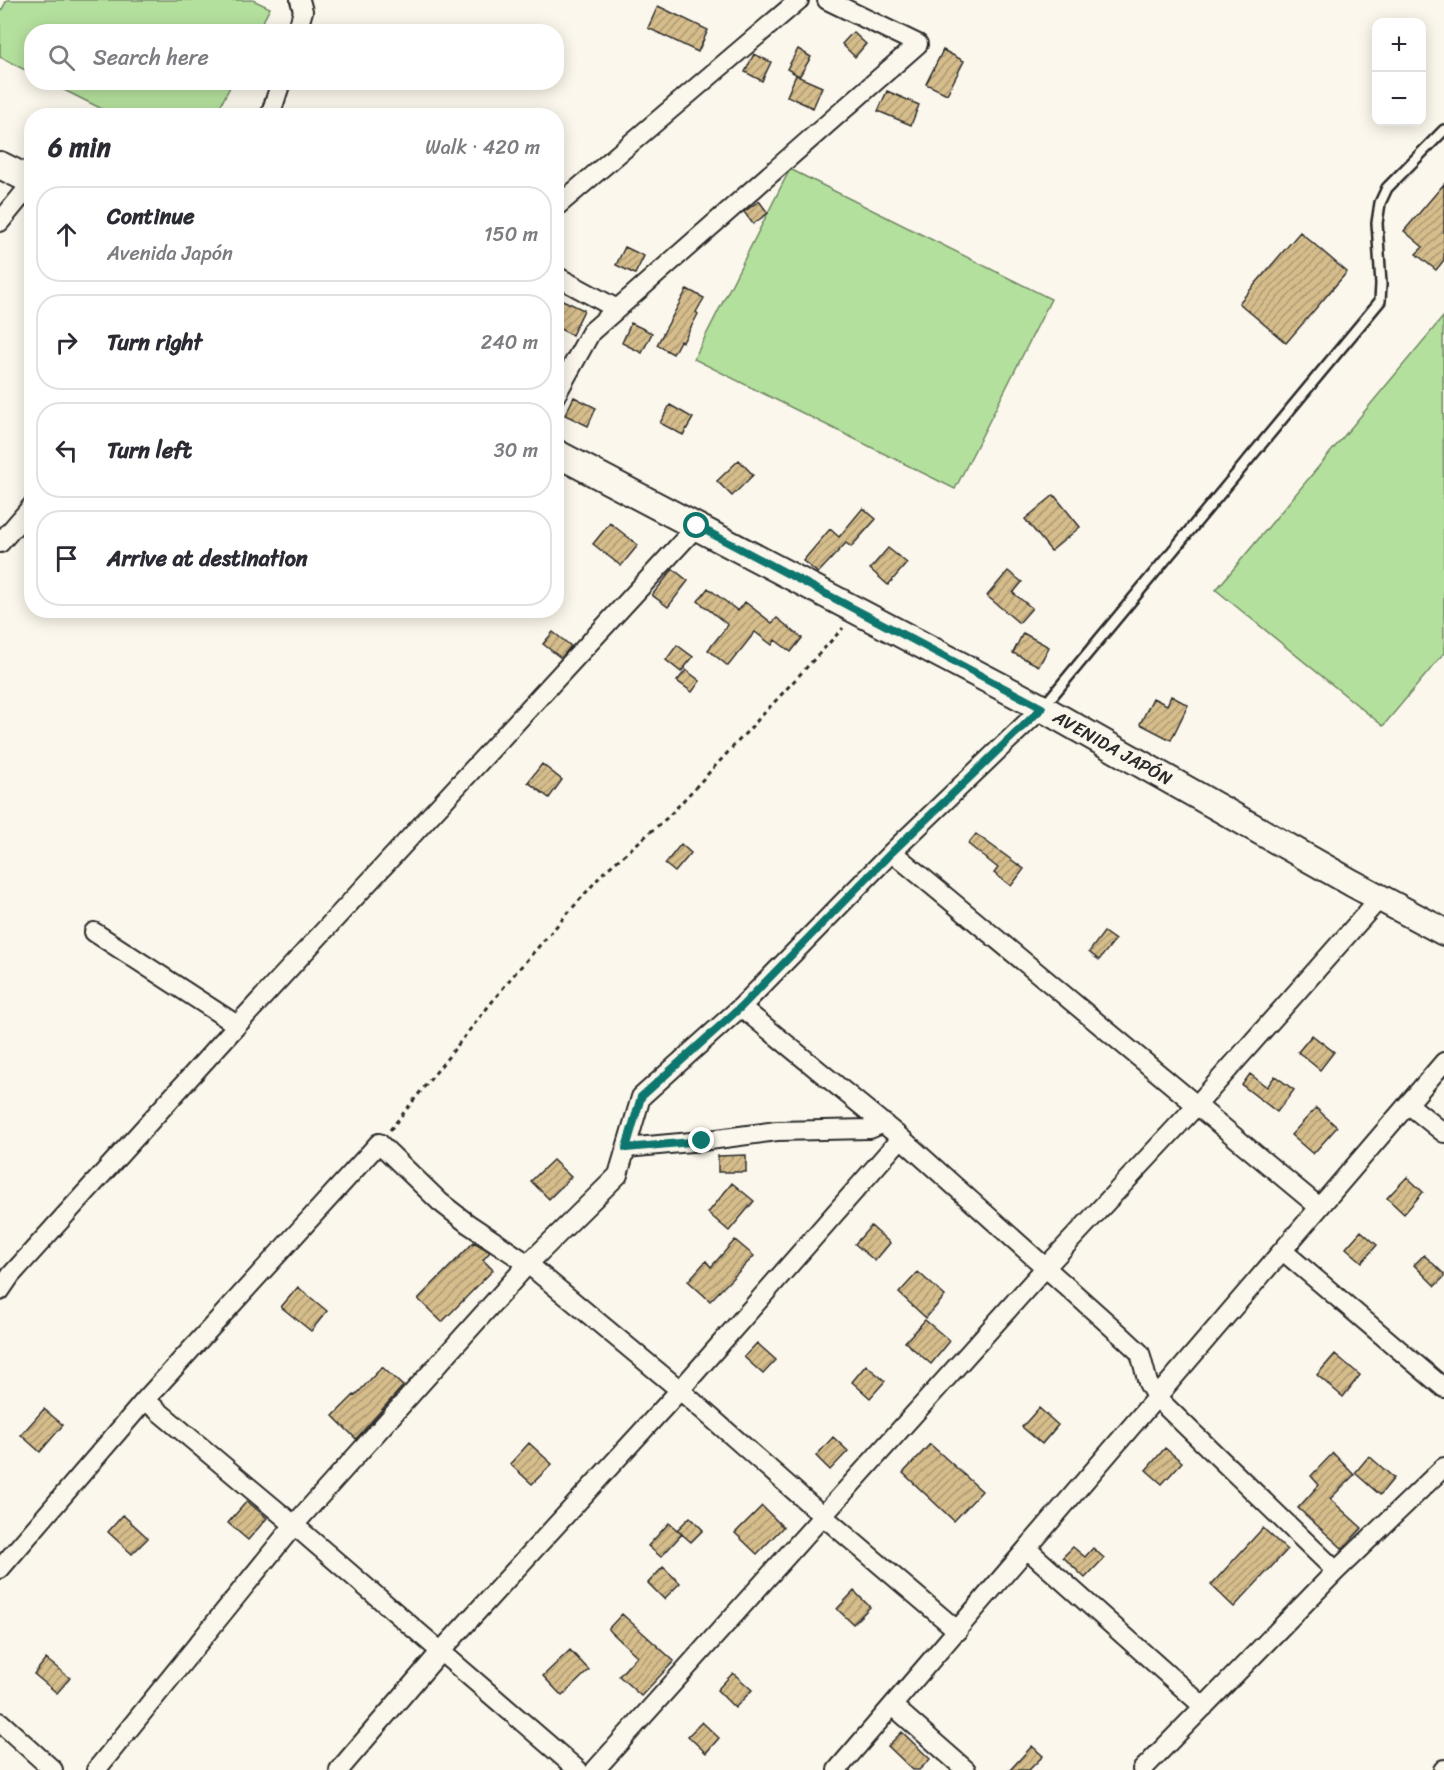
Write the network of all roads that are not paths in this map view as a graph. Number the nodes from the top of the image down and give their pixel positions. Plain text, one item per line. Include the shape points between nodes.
1 (300, 0) edge
2 (799, 0) edge
3 (827, 0) edge
4 (299, 24) edge
5 (278, 90) edge
6 (273, 108) edge
7 (1444, 130) edge
8 (0, 165) edge
9 (24, 178) edge
10 (24, 192) edge
11 (564, 200) edge
12 (0, 222) edge
13 (564, 280) edge
14 (617, 309) junction
15 (564, 381) edge
16 (564, 457) edge
17 (24, 515) edge
18 (697, 526) junction
19 (0, 543) edge
20 (1042, 708) junction
21 (892, 852) junction
22 (1380, 898) junction
23 (94, 932) dead end
24 (1444, 932) edge
25 (741, 1007) junction
26 (237, 1025) junction
27 (1444, 1062) edge
28 (1408, 1104) junction
29 (1196, 1106) junction
30 (884, 1124) junction
31 (1444, 1133) edge
32 (901, 1138) junction
33 (626, 1148) junction
34 (1320, 1208) junction
35 (1283, 1251) junction
36 (528, 1264) junction
37 (1046, 1267) junction
38 (0, 1291) edge
39 (1444, 1388) edge
40 (680, 1390) junction
41 (1156, 1397) junction
42 (145, 1400) junction
43 (1444, 1467) edge
44 (823, 1516) junction
45 (294, 1525) junction
46 (1027, 1549) junction
47 (0, 1569) edge
48 (1336, 1571) junction
49 (958, 1631) junction
50 (441, 1651) junction
51 (893, 1706) junction
52 (1204, 1707) junction
53 (0, 1722) edge
54 (53, 1770) edge
55 (96, 1770) edge
56 (339, 1770) edge
57 (578, 1770) edge
58 (596, 1770) edge
59 (837, 1770) edge
60 (966, 1770) edge
61 (1142, 1770) edge

1 - 4 street via 303,11
2 - 11 street
3 - 14 street via 918,44
5 - 6 street
7 - 20 lane via 1387,188 1380,203 1380,301
8 - 9 street
10 - 12 street
13 - 14 street
14 - 15 street via 591,332
16 - 18 street, AVENIDA JAPÓN
17 - 19 street
18 - 20 street, AVENIDA JAPÓN
18 - 26 street
20 - 21 street
20 - 22 street, AVENIDA JAPÓN
21 - 25 street
21 - 29 street
22 - 24 street, AVENIDA JAPÓN
22 - 29 street
23 - 26 street
25 - 30 street
25 - 33 street via 641,1097
26 - 38 street
27 - 28 street
28 - 31 street
28 - 34 street
29 - 34 street
29 - 37 street
30 - 32 street
30 - 33 street
32 - 37 street
32 - 40 street
33 - 36 street via 618,1175
34 - 35 street
35 - 39 street
35 - 41 street
36 - 40 street
36 - 42 street via 440,1202 380,1143
36 - 45 street
37 - 41 street via 1140,1353
37 - 44 street
40 - 44 street
40 - 50 street
41 - 46 street
41 - 48 street
42 - 45 street
42 - 47 street
43 - 48 street
44 - 49 street
44 - 58 street
45 - 50 street
45 - 55 street
46 - 49 street
46 - 52 street
48 - 52 street
49 - 51 street
50 - 56 street
50 - 57 street
51 - 59 street
51 - 60 street
52 - 61 street
53 - 54 street

